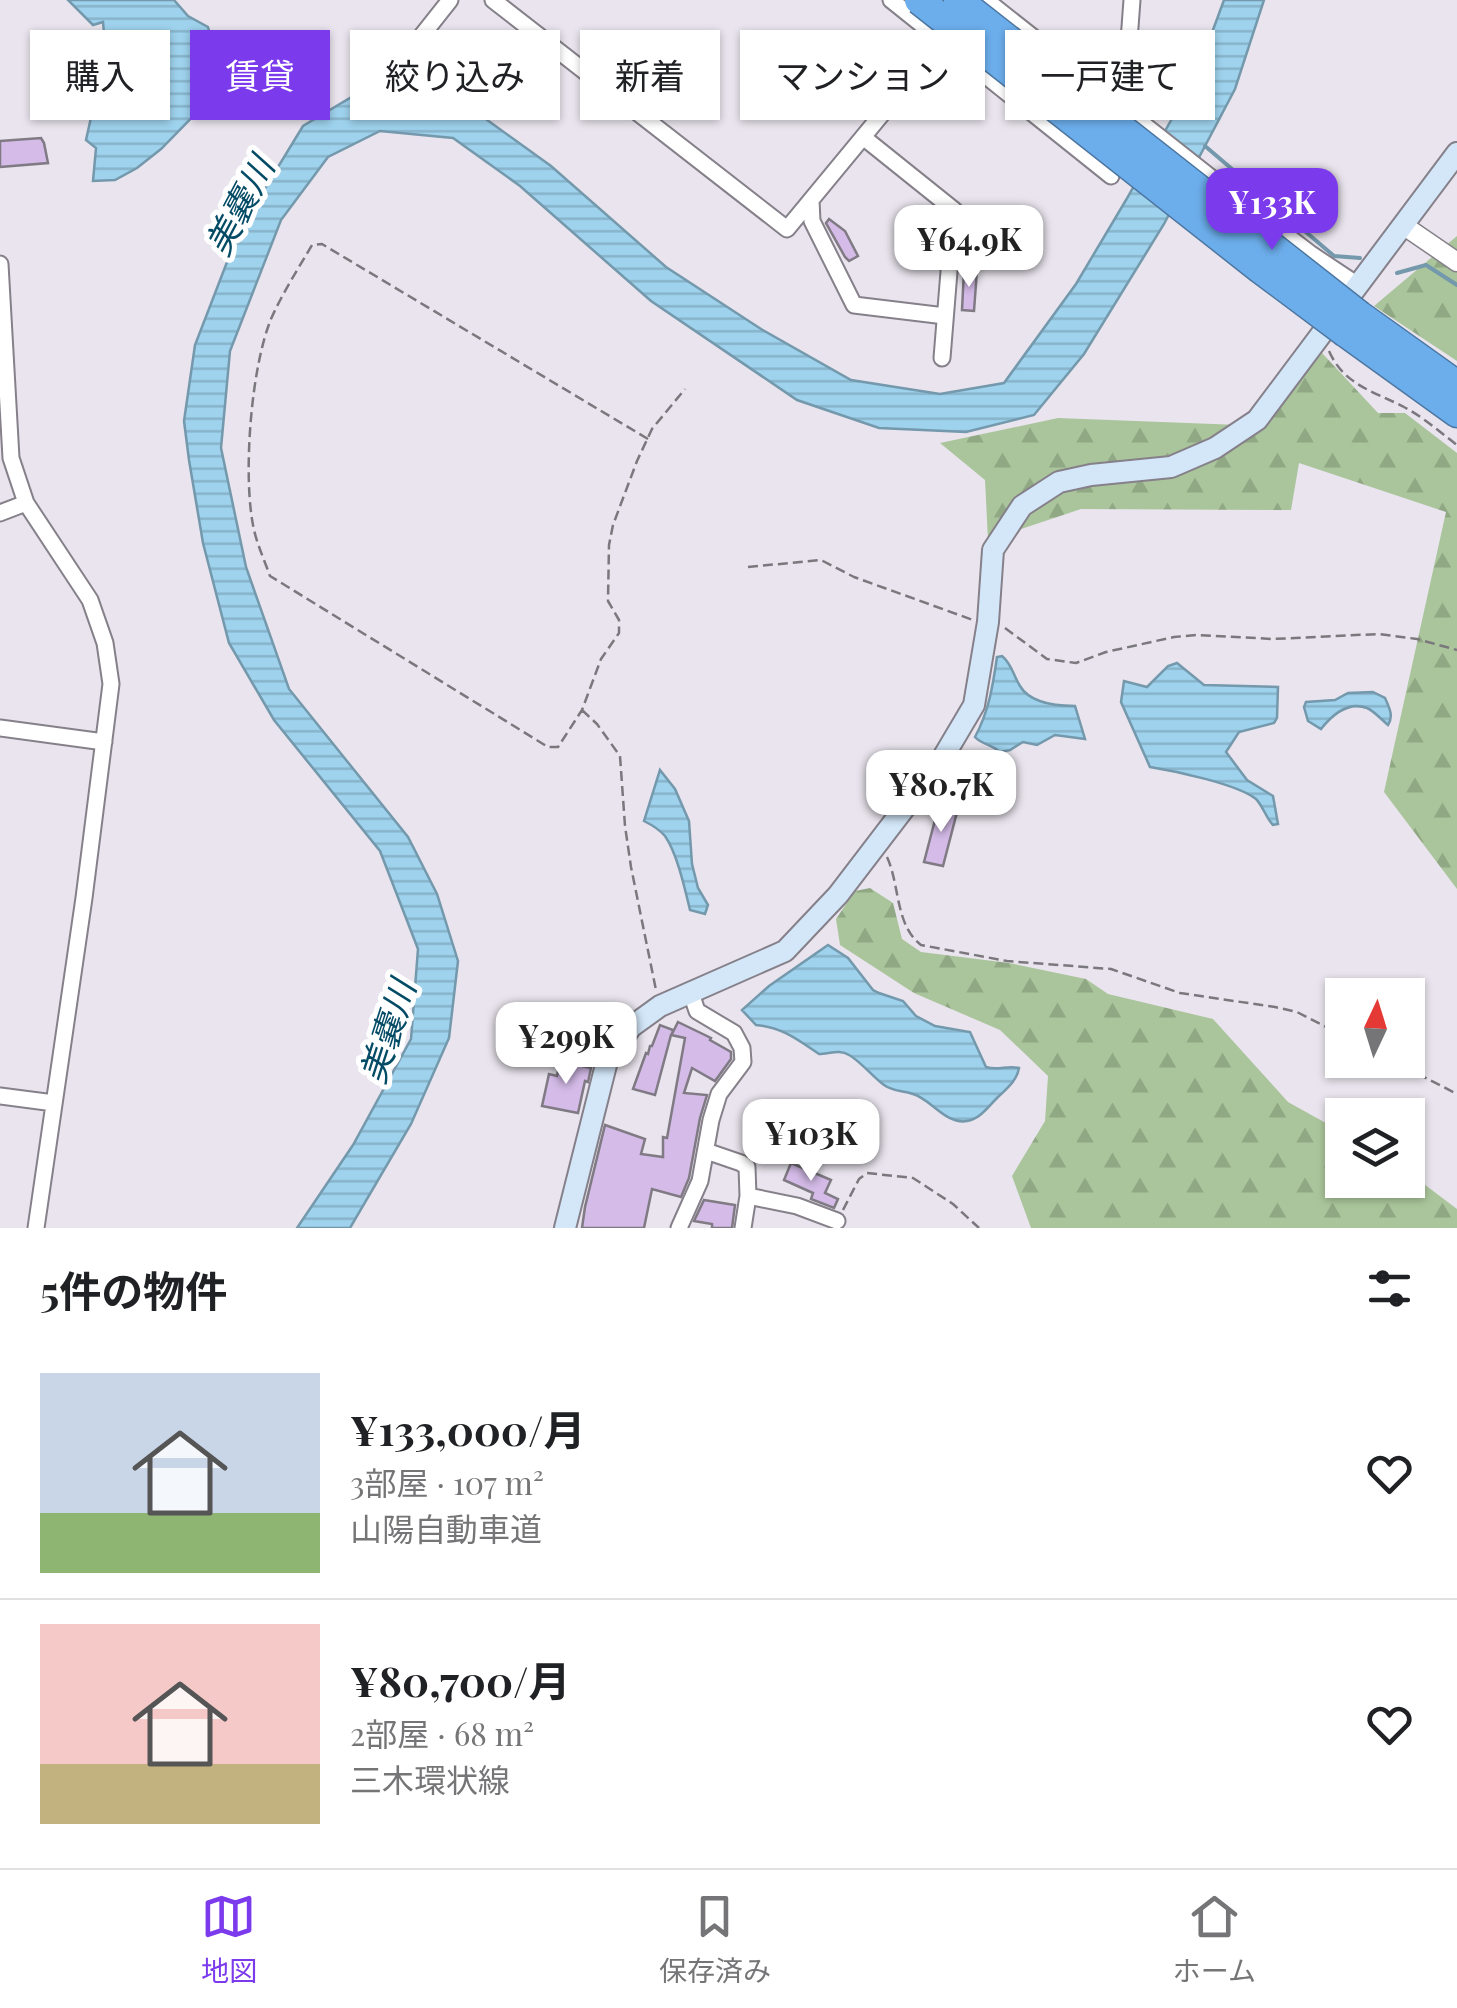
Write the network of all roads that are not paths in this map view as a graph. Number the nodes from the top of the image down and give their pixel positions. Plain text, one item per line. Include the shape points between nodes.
1 (450, 0) edge
2 (493, 0) edge
3 (891, 0) edge
4 (920, 0) edge
5 (958, 0) edge
6 (977, 0) edge
7 (986, 0) edge
8 (1132, 0) edge
9 (427, 30) edge
10 (929, 30) edge
11 (952, 30) edge
12 (1024, 30) edge
13 (1130, 30) edge
14 (985, 75) edge
15 (877, 120) edge
16 (1139, 120) edge
17 (863, 137) junction
18 (1457, 153) edge
19 (1111, 176) dead end
20 (811, 200) junction
21 (1403, 225) junction
22 (1457, 262) edge
23 (0, 264) edge
24 (1359, 286) junction
25 (945, 316) junction
26 (1342, 328) junction
27 (2, 329) edge
28 (942, 358) dead end
29 (1457, 385) edge
30 (1457, 413) edge
31 (26, 503) junction
32 (0, 513) edge
33 (0, 728) edge
34 (104, 742) junction
35 (691, 992) junction
36 (0, 1096) edge
37 (54, 1103) junction
38 (706, 1151) junction
39 (748, 1196) junction
40 (837, 1221) road end
41 (36, 1228) edge
42 (565, 1228) edge
43 (679, 1228) edge
44 (744, 1228) edge

1 - 9 street
2 - 20 street via 786,229
3 - 10 street
4 - 26 highway, bridge
5 - 26 highway, bridge
6 - 11 street
7 - 12 street
8 - 13 street
14 - 19 street
15 - 17 street
16 - 24 street
17 - 20 street
17 - 25 street via 954,210
18 - 21 main road
20 - 25 street via 812,221 854,305
21 - 22 street
21 - 24 main road
23 - 27 street
24 - 26 main road
25 - 28 street
26 - 29 highway
26 - 30 highway
26 - 35 main road via 1257,420 1216,448 1171,467 1059,482 1022,506 993,550 974,704 942,759 838,895 785,951
27 - 31 street via 12,458
31 - 32 street
31 - 34 street via 90,600 105,642 111,684
33 - 34 street
34 - 37 street
35 - 38 street via 697,1011 734,1033 742,1048 743,1062 720,1094
35 - 42 main road via 630,1026 606,1062
36 - 37 street
37 - 41 street
38 - 39 street via 747,1168
38 - 43 street
39 - 40 street
39 - 44 street

